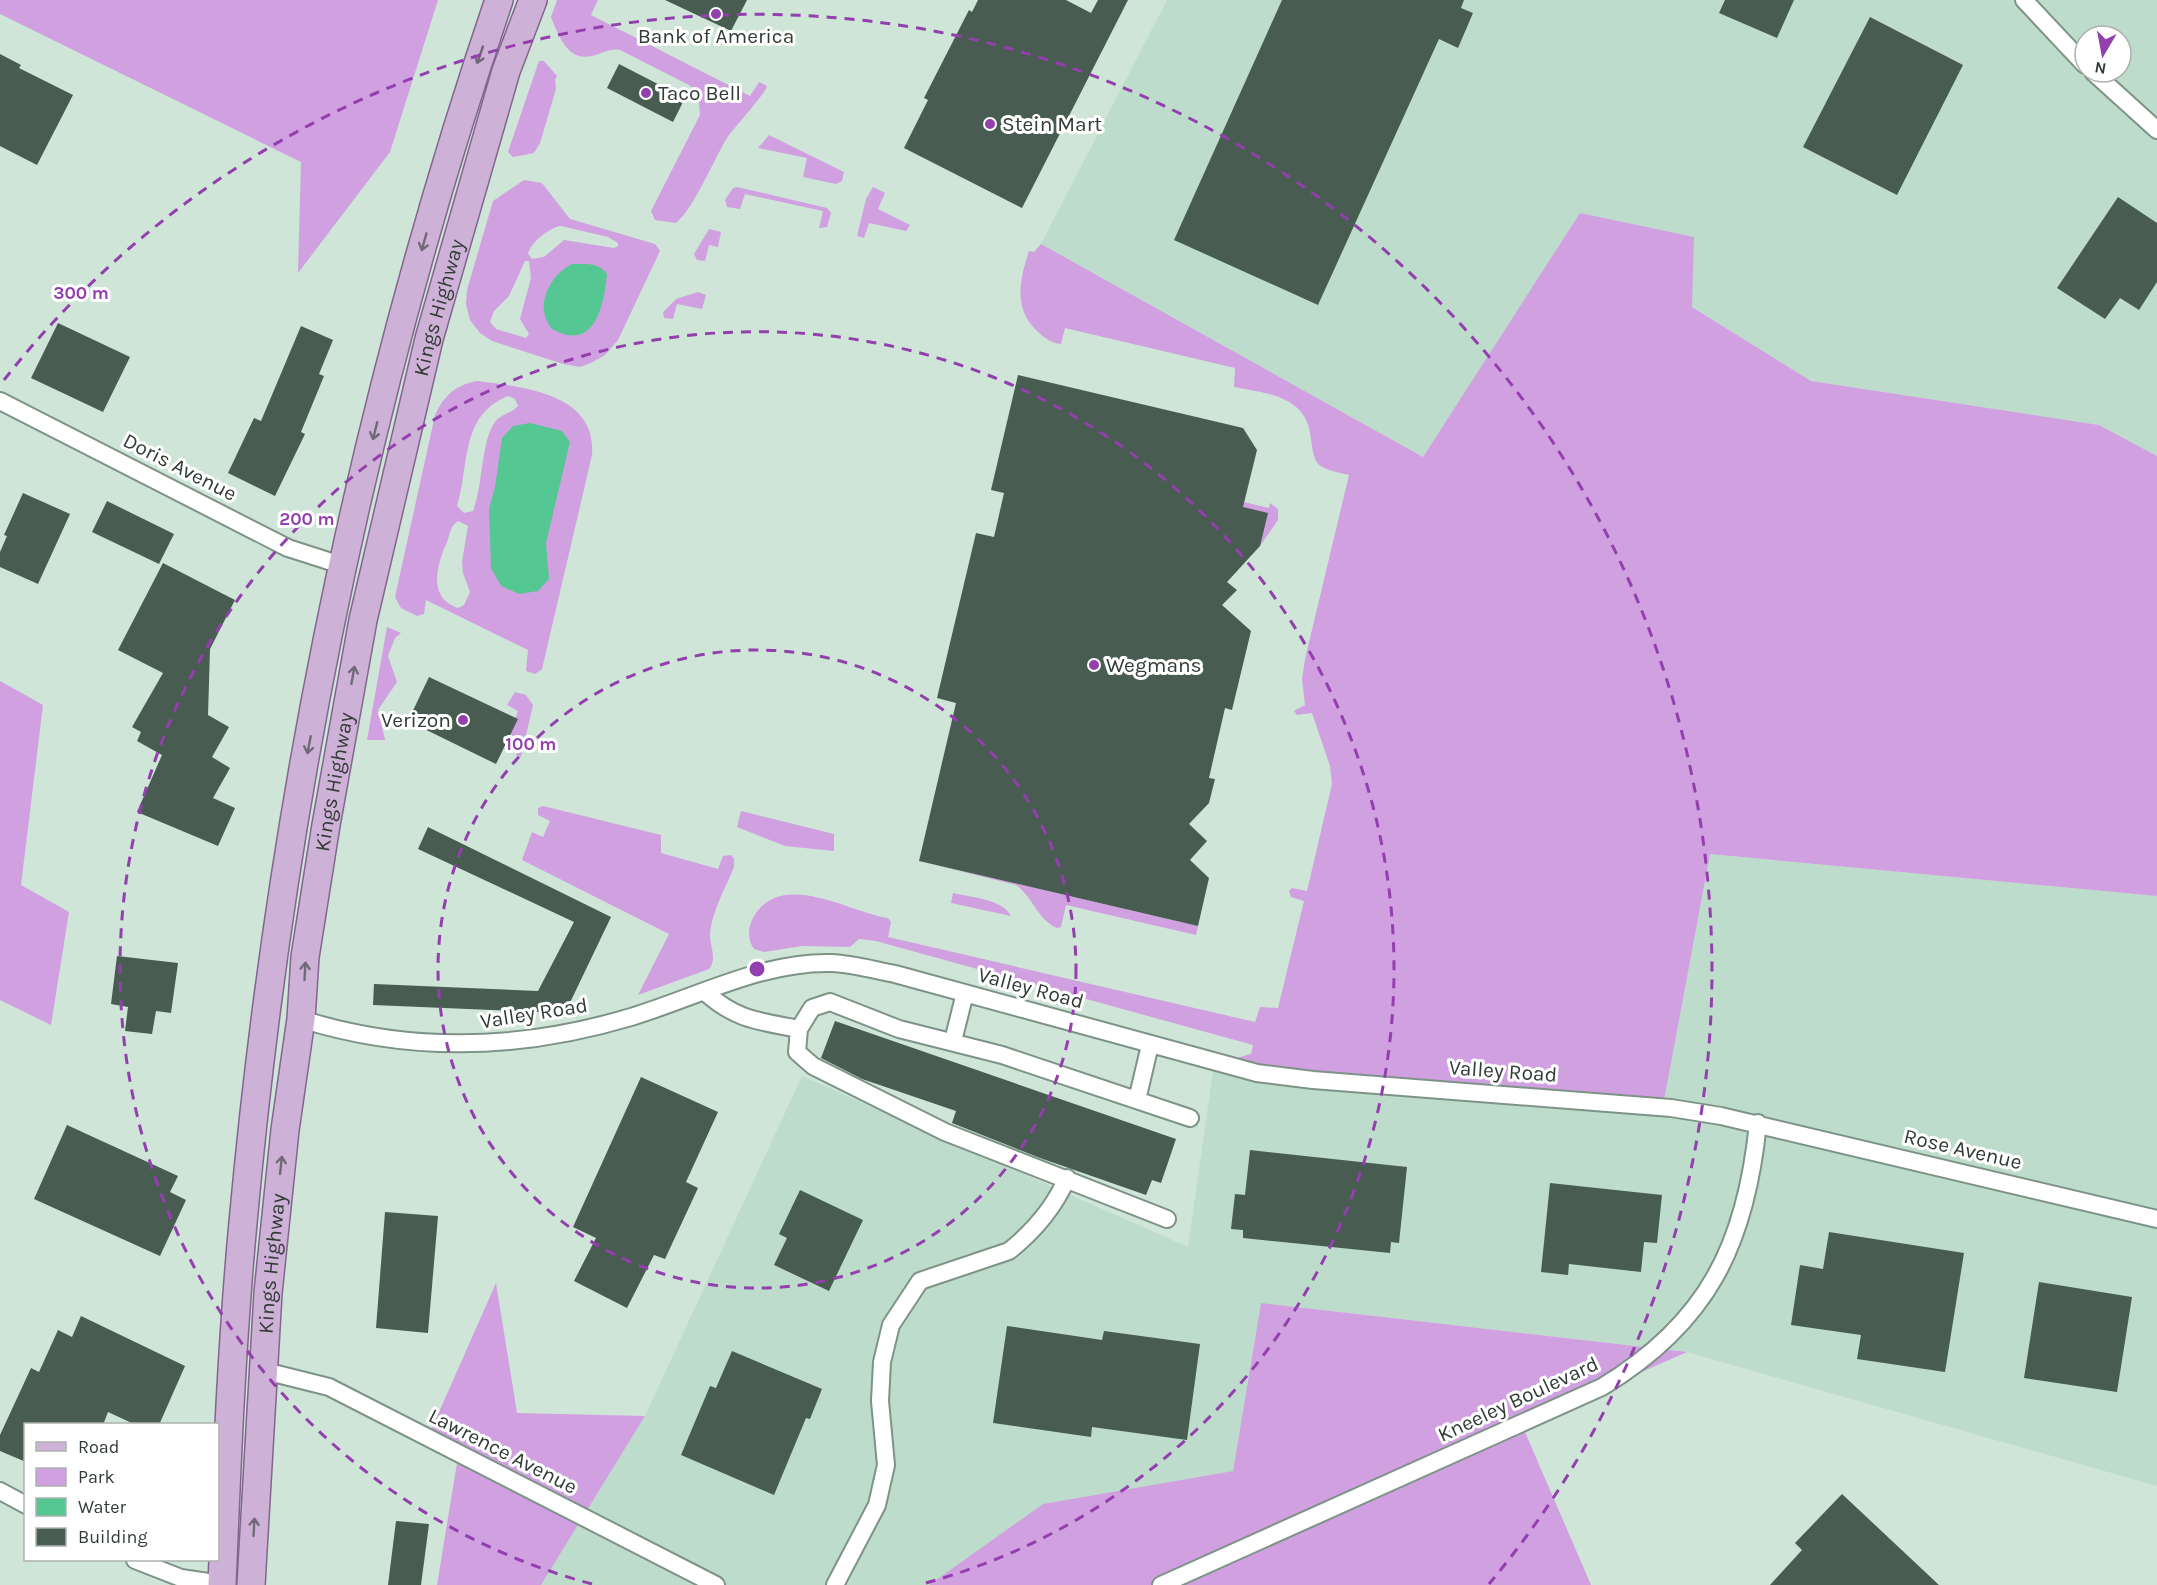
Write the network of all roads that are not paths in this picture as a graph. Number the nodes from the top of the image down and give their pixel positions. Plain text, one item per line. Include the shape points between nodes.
1 (499, 0) edge
2 (533, 0) edge
3 (2024, 0) edge
4 (2073, 52) edge
5 (2106, 84) edge
6 (2157, 130) edge
7 (0, 401) edge
8 (344, 566) junction
9 (705, 992) junction
10 (965, 993) junction
11 (301, 1020) junction
12 (799, 1029) junction
13 (953, 1041) junction
14 (1150, 1045) junction
15 (1137, 1100) junction
16 (1190, 1118) dead end
17 (1758, 1123) junction
18 (1067, 1178) junction
19 (1167, 1219) dead end
20 (2157, 1219) edge
21 (265, 1371) junction
22 (0, 1491) edge
23 (24, 1504) edge
24 (138, 1561) edge
25 (222, 1585) edge
26 (251, 1585) edge
27 (716, 1585) edge
28 (835, 1585) edge
29 (1161, 1585) edge

1 -> 8 main road, Kings Highway via 454,133 403,317
11 -> 2 main road, Kings Highway via 305,957 326,825 363,620 393,487 459,229 506,70
3 - 4 street
5 - 6 street
7 - 8 street, Doris Avenue via 288,548
8 -> 25 main road, Kings Highway via 297,811 272,973 244,1210
9 - 10 street, Valley Road via 760,973 802,964 835,963
9 - 11 street, Valley Road via 585,1030 499,1044 413,1043 356,1035
9 - 12 street via 724,1009 747,1019
10 - 13 street
10 - 14 street, Valley Road
21 -> 11 main road, Kings Highway via 268,1293
12 - 13 street via 812,1008 830,1002 899,1029
12 - 18 street via 797,1052 813,1066 945,1132
13 - 15 street
14 - 15 street
14 - 17 street, Valley Road via 1268,1074 1671,1108
15 - 16 street
17 - 20 street, Rose Avenue
17 - 29 street, Kneeley Boulevard via 1754,1163 1734,1239 1705,1293 1654,1352 1602,1387
18 - 19 street
18 - 28 street via 1059,1197 1009,1251 920,1281 891,1326 882,1362 880,1401 886,1465 877,1505
26 -> 21 main road, Kings Highway
21 - 27 street, Lawrence Avenue via 330,1387
22 - 23 street
24 - 25 street via 181,1578

